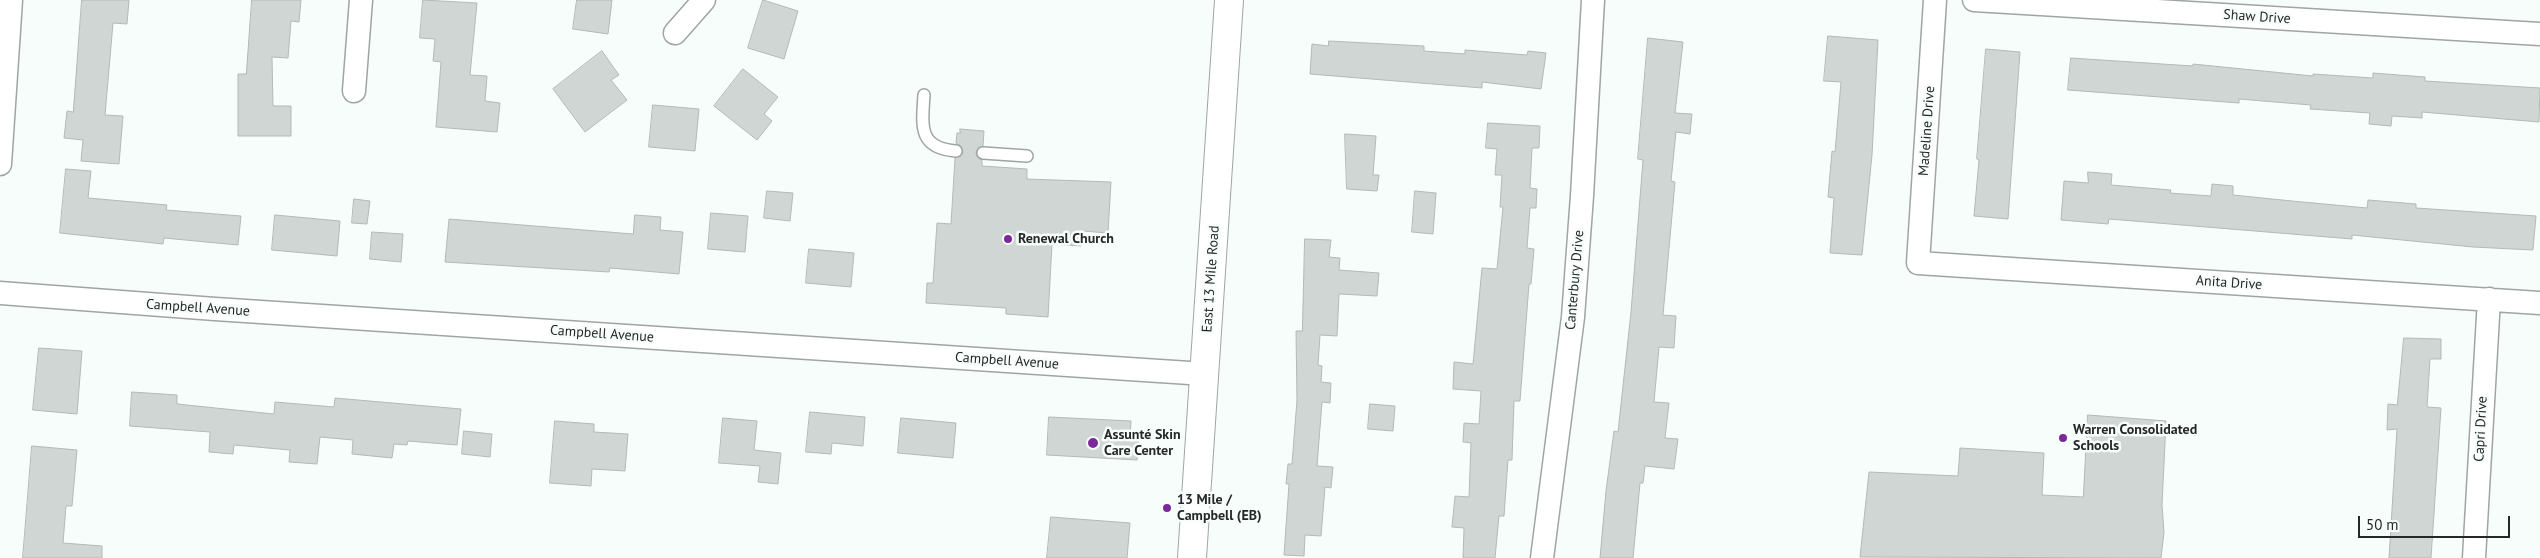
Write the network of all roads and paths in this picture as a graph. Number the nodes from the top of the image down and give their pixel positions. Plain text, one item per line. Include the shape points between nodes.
1 (11, 0) edge
2 (361, 0) edge
3 (704, 0) edge
4 (1229, 0) edge
5 (1593, 0) edge
6 (1935, 0) edge
7 (1974, 0) edge
8 (2200, 7) edge
9 (675, 33) dead end
10 (2540, 34) edge
11 (354, 91) dead end
12 (924, 96) dead end
13 (956, 151) dead end
14 (983, 153) dead end
15 (1027, 156) dead end
16 (0, 164) edge
17 (1918, 263) joint
18 (0, 293) edge
19 (2489, 299) junction
20 (2540, 303) edge
21 (1205, 374) junction
22 (1192, 558) edge
23 (1542, 558) edge
24 (2474, 558) edge

1 - 16 street
2 - 11 street
3 - 9 street
4 - 21 main road, East 13 Mile Road
5 - 23 street, Canterbury Drive via 1573,317
6 - 17 street, Madeline Drive
7 - 8 street, Shaw Drive
8 - 10 street, Shaw Drive
12 - 13 lane via 924,135 937,148
14 - 15 lane
17 - 19 street, Anita Drive
18 - 21 street, Campbell Avenue
19 - 20 street, Anita Drive
19 - 24 street, Capri Drive
21 - 22 main road, East 13 Mile Road

